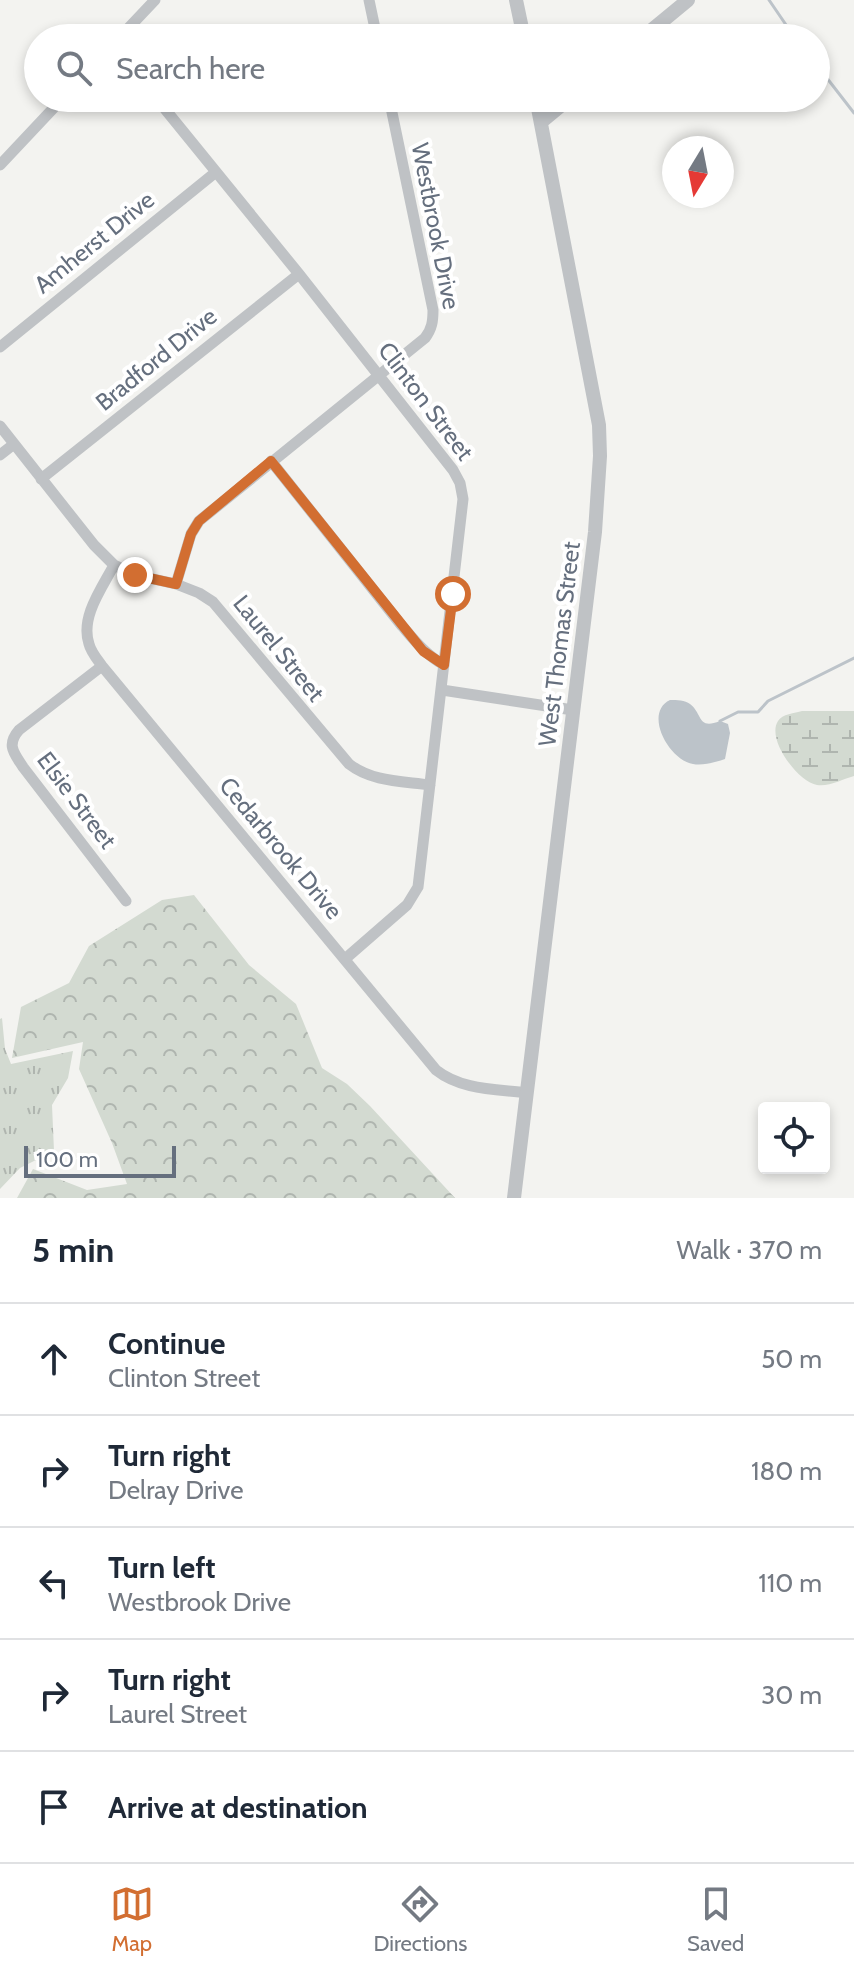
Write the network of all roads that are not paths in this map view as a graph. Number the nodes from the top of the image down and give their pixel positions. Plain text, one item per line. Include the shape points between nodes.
1 (155, 0) edge
2 (369, 0) edge
3 (516, 0) edge
4 (688, 0) edge
5 (132, 24) edge
6 (374, 24) edge
7 (521, 24) edge
8 (659, 24) edge
9 (50, 112) edge
10 (167, 112) edge
11 (392, 112) edge
12 (539, 112) edge
13 (553, 112) edge
14 (541, 122) junction
15 (0, 165) edge
16 (216, 172) junction
17 (299, 274) junction
18 (0, 347) edge
19 (379, 375) junction
20 (0, 426) edge
21 (14, 444) junction
22 (0, 455) edge
23 (271, 461) junction
24 (41, 479) junction
25 (114, 565) junction
26 (176, 584) junction
27 (444, 665) junction
28 (102, 666) junction
29 (442, 690) junction
30 (573, 710) junction
31 (430, 785) junction
32 (126, 901) dead end
33 (345, 959) junction
34 (527, 1093) junction
35 (514, 1198) edge

1 - 5 street
2 - 6 street
3 - 7 street
4 - 8 street
9 - 15 street
10 - 16 street, Clinton Street
11 - 19 street, Westbrook Drive via 433,320 425,338
12 - 14 street, West Thomas Street
13 - 14 street
14 - 30 street, West Thomas Street via 599,425 595,532
16 - 17 street, Clinton Street
16 - 18 street, Amherst Drive
17 - 19 street, Clinton Street
17 - 24 street, Bradford Drive
19 - 23 street, Westbrook Drive
19 - 27 street, Clinton Street via 460,483 463,499
20 - 21 street, Laurel Street
21 - 22 street
21 - 24 street, Laurel Street
23 - 26 street, Westbrook Drive via 199,521
23 - 27 street via 416,643
24 - 25 street, Laurel Street
25 - 26 street, Laurel Street
25 - 28 street, Cedarbrook Drive via 89,615 91,649
26 - 31 street, Laurel Street via 221,610 349,764 374,778
27 - 29 street, Clinton Street
28 - 32 street, Elsie Street via 19,730 12,746
28 - 33 street, Cedarbrook Drive
29 - 30 street
29 - 31 street, Clinton Street
30 - 34 street, West Thomas Street
31 - 33 street, Clinton Street via 418,887 407,905
33 - 34 street, Cedarbrook Drive via 448,1079
34 - 35 street, West Thomas Street

